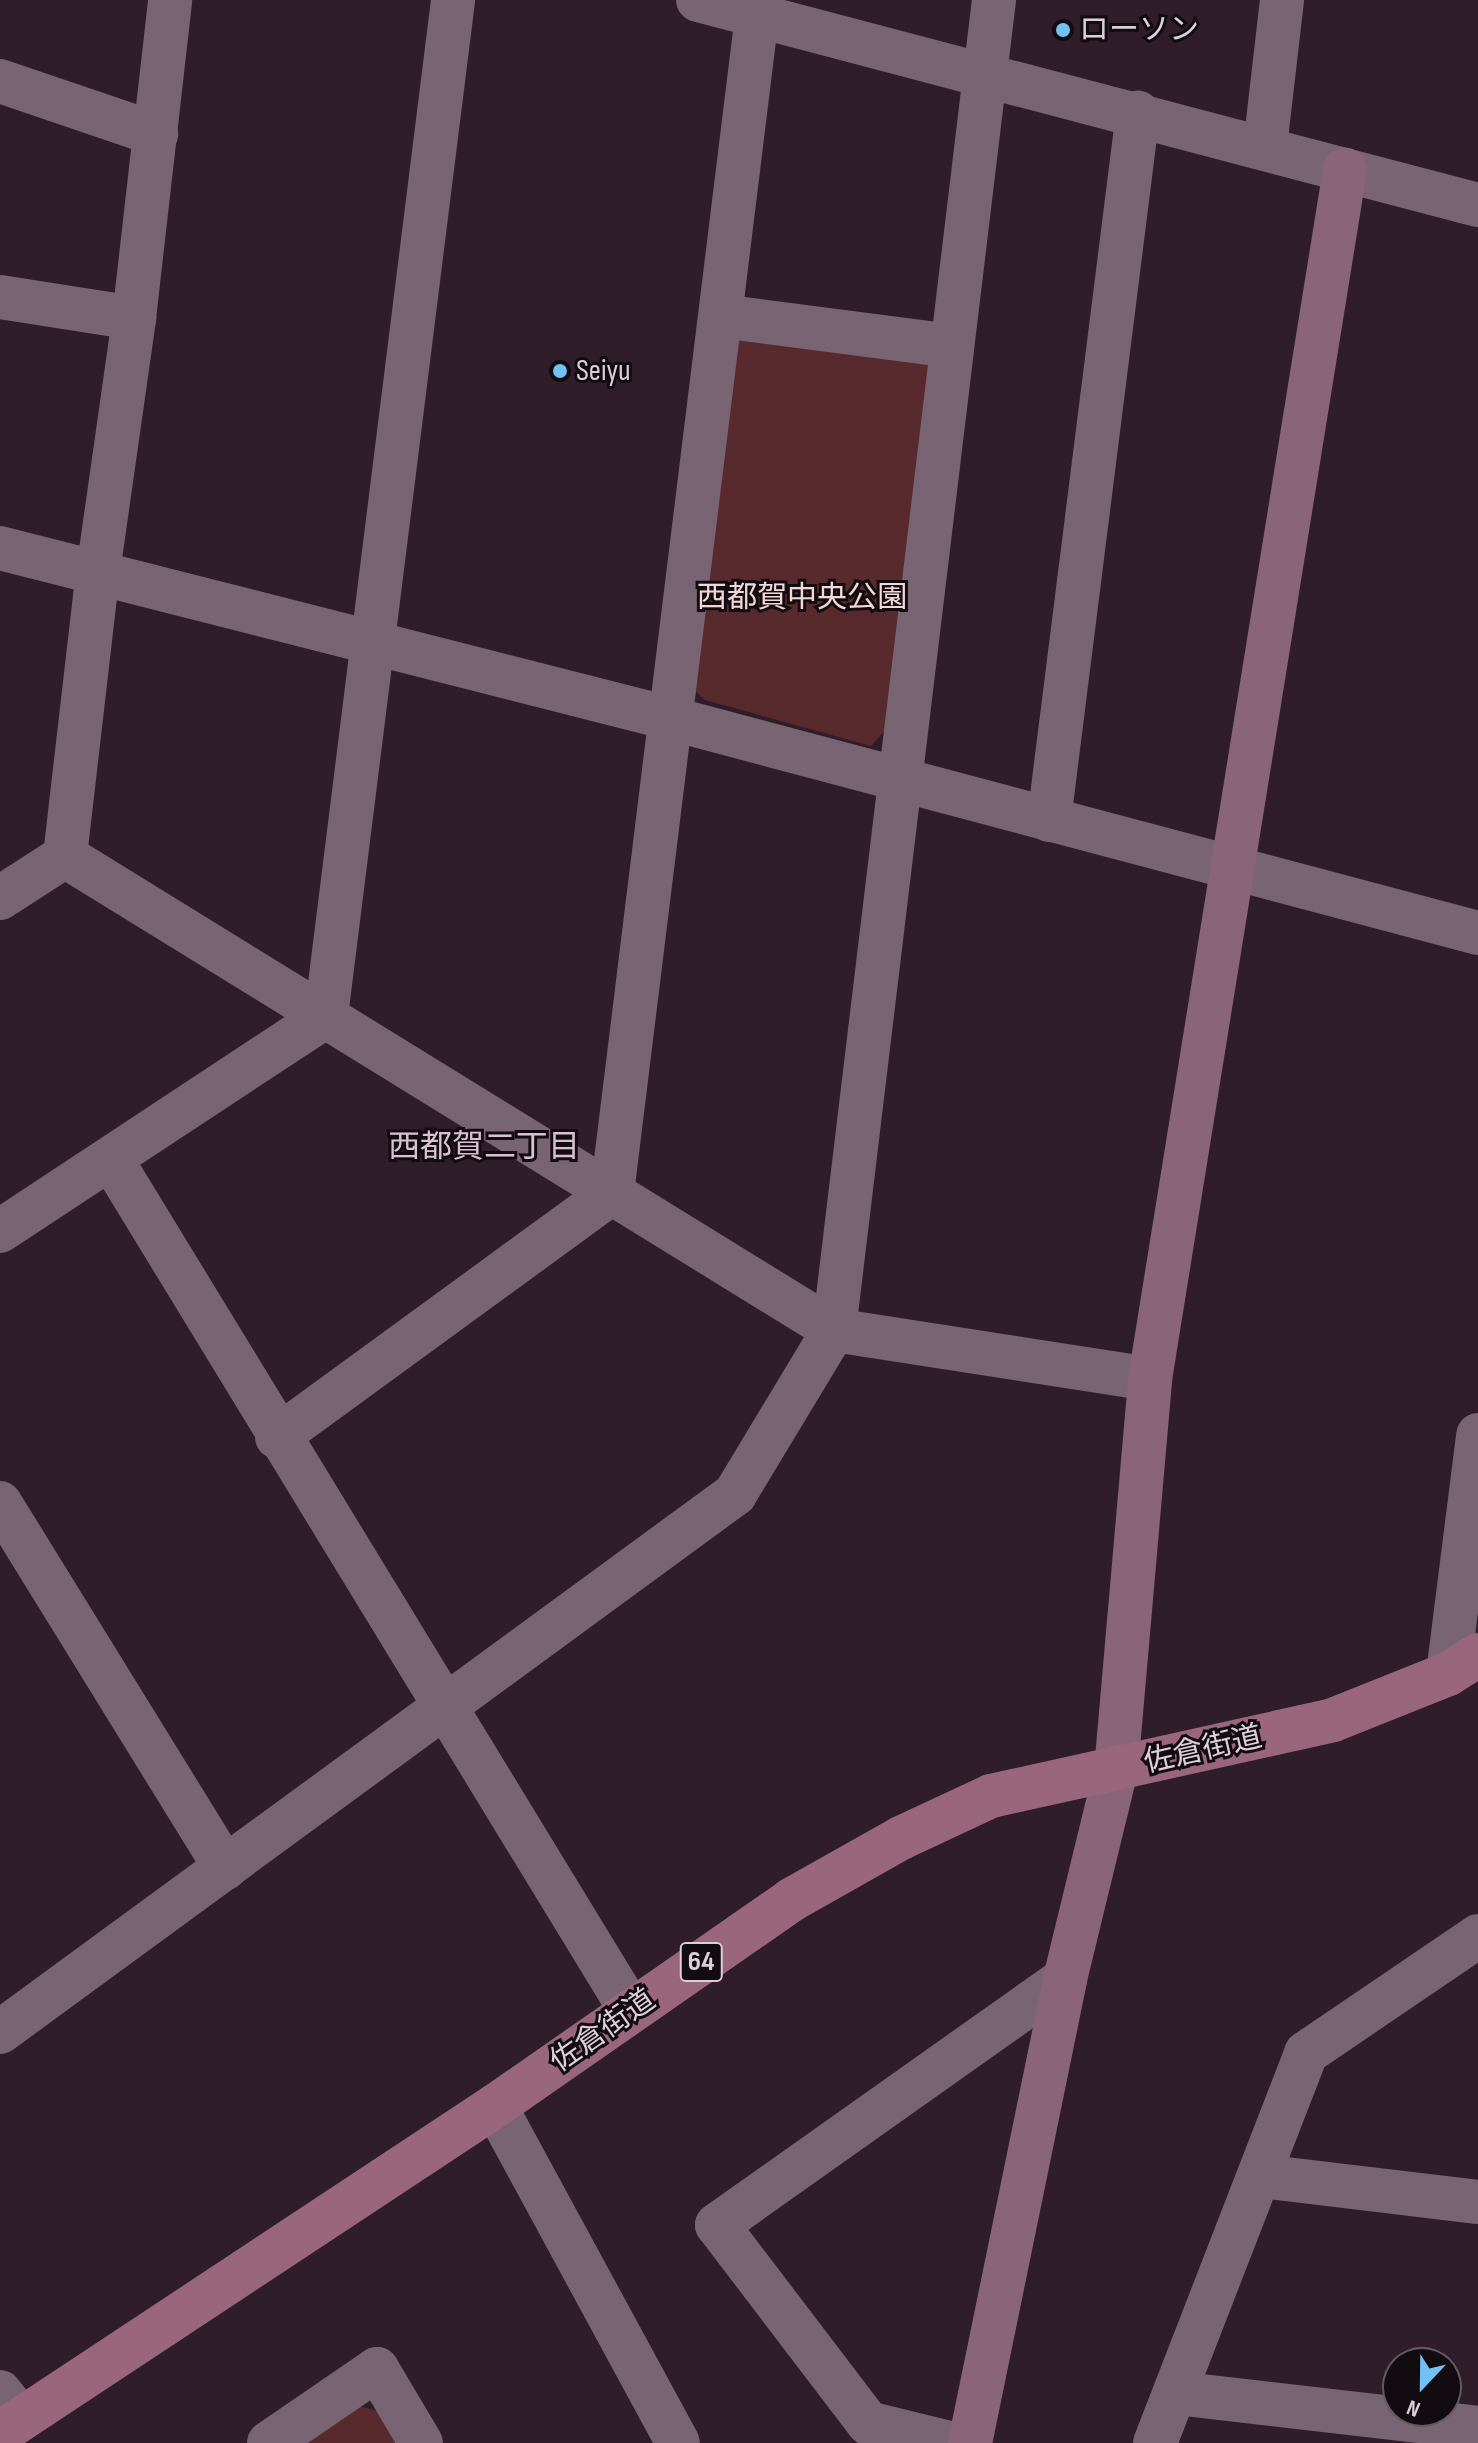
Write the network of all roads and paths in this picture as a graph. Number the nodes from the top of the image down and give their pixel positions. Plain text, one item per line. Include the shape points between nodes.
1 (170, 0) edge
2 (453, 0) edge
3 (698, 0) edge
4 (994, 0) edge
5 (1282, 0) edge
6 (758, 8) edge
7 (985, 73) junction
8 (0, 81) edge
9 (1138, 113) junction
10 (156, 134) junction
11 (1265, 147) junction
12 (1345, 170) junction
13 (1478, 205) edge
14 (0, 297) edge
15 (721, 316) junction
16 (134, 318) junction
17 (952, 346) junction
18 (0, 548) edge
19 (98, 572) junction
20 (372, 644) junction
21 (673, 719) junction
22 (900, 780) junction
23 (1049, 820) junction
24 (65, 856) junction
25 (1232, 869) junction
26 (0, 898) edge
27 (1478, 933) edge
28 (326, 1016) junction
29 (111, 1159) junction
30 (612, 1193) junction
31 (0, 1231) edge
32 (834, 1330) junction
33 (1150, 1379) junction
34 (1478, 1435) edge
35 (277, 1437) junction
36 (0, 1503) edge
37 (1463, 1664) edge
38 (444, 1704) junction
39 (1116, 1770) junction
40 (225, 1868) junction
41 (1478, 1936) edge
42 (1065, 1979) junction
43 (631, 2011) junction
44 (2, 2027) edge
45 (495, 2106) junction
46 (1260, 2176) junction
47 (1478, 2202) edge
48 (1176, 2393) junction
49 (7, 2415) edge
50 (1478, 2428) edge
51 (269, 2443) edge
52 (421, 2443) edge
53 (678, 2443) edge
54 (950, 2443) edge
55 (970, 2443) edge
56 (1155, 2443) edge

1 - 10 street
2 - 20 street
3 - 6 street
4 - 7 street
5 - 11 street
6 - 7 street
6 - 15 street
7 - 9 street
7 - 17 street
8 - 10 street
9 - 11 street
9 - 23 street
10 - 16 street
11 - 12 street
12 - 13 street
12 - 25 street
14 - 16 street
15 - 17 street
15 - 21 street
16 - 19 street
17 - 22 street
18 - 19 street
19 - 20 street
19 - 24 street
20 - 21 street
20 - 28 street
21 - 22 street
21 - 30 street
22 - 23 street
22 - 32 street
23 - 25 street
24 - 26 street
24 - 28 street
25 - 27 street
25 - 33 street
28 - 29 street
28 - 30 street
29 - 31 street
29 - 35 street
30 - 32 street
30 - 35 street
32 - 33 street
32 - 38 street via 735,1494
33 - 39 street
34 - 37 street
35 - 38 street
36 - 40 street
37 - 39 main road, 佐倉街道 / 64 via 1333,1720
38 - 40 street
38 - 43 street
39 - 42 street
39 - 43 main road, 佐倉街道 / 64 via 991,1796 901,1838 791,1900
40 - 44 street
41 - 46 street via 1306,2053
42 - 54 street via 717,2225 868,2423
42 - 55 street
43 - 45 main road, 佐倉街道 / 64
45 - 49 main road, 佐倉街道 / 64
45 - 53 street
46 - 47 street
46 - 48 street
48 - 50 street
48 - 56 street
51 - 52 street via 377,2369

